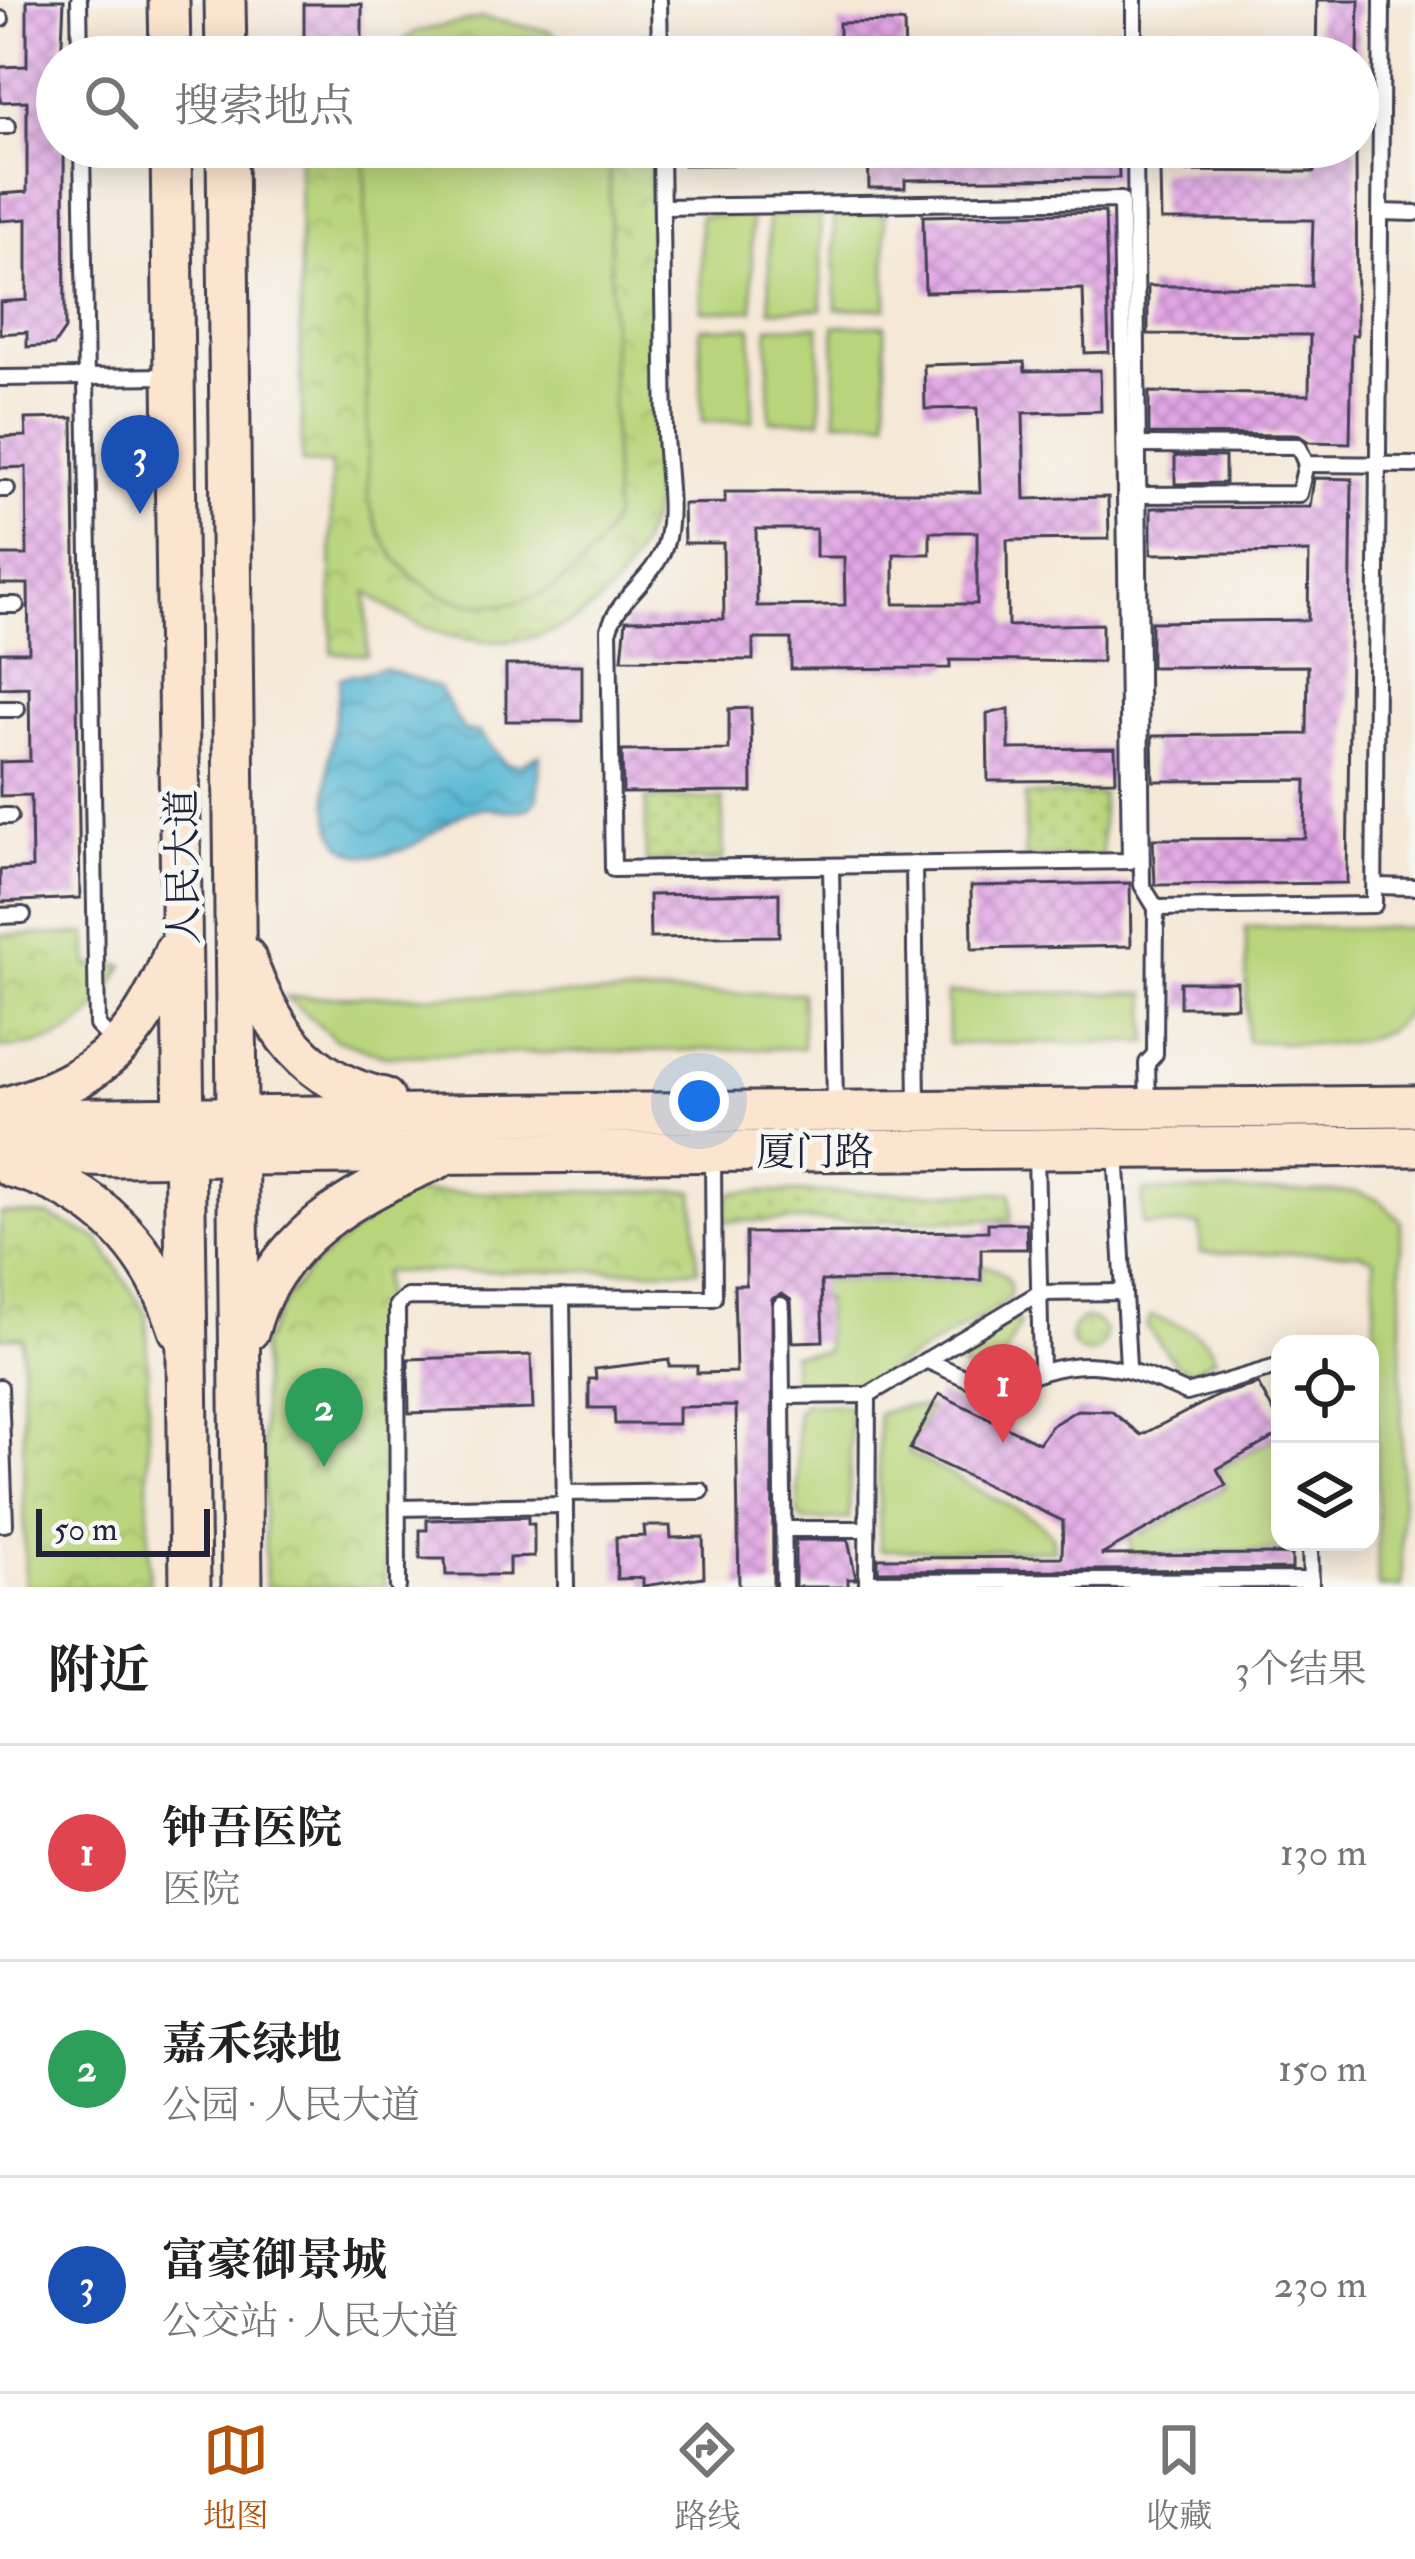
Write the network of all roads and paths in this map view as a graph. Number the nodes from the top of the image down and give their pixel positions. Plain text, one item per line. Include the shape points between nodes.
1 (79, 0) edge
2 (169, 0) edge
3 (225, 0) edge
4 (659, 0) edge
5 (1133, 0) edge
6 (1382, 0) edge
7 (80, 36) edge
8 (170, 36) edge
9 (226, 36) edge
10 (660, 36) edge
11 (1134, 36) edge
12 (82, 168) edge
13 (171, 168) edge
14 (226, 168) edge
15 (661, 168) edge
16 (1135, 168) edge
17 (662, 207) junction
18 (1381, 212) junction
19 (1415, 213) edge
20 (175, 376) junction
21 (85, 377) junction
22 (0, 378) edge
23 (1138, 445) junction
24 (1306, 464) junction
25 (1378, 465) junction
26 (1415, 465) edge
27 (1138, 495) junction
28 (0, 709) edge
29 (17, 709) dead end
30 (914, 864) junction
31 (831, 866) junction
32 (1375, 886) junction
33 (1415, 887) edge
34 (1156, 908) junction
35 (23, 915) dead end
36 (0, 916) edge
37 (235, 930) junction
38 (182, 931) junction
39 (119, 1048) junction
40 (1415, 1106) edge
41 (917, 1107) junction
42 (1148, 1107) junction
43 (0, 1108) edge
44 (835, 1108) junction
45 (447, 1111) junction
46 (237, 1112) junction
47 (185, 1114) junction
48 (0, 1118) edge
49 (1415, 1146) edge
50 (1116, 1148) junction
51 (1036, 1150) junction
52 (713, 1151) junction
53 (0, 1152) edge
54 (455, 1152) junction
55 (238, 1153) junction
56 (186, 1154) junction
57 (0, 1164) edge
58 (1124, 1292) junction
59 (1039, 1293) junction
60 (562, 1297) junction
61 (781, 1306) dead end
62 (188, 1356) junction
63 (926, 1360) junction
64 (240, 1364) junction
65 (1127, 1366) junction
66 (1041, 1368) junction
67 (1271, 1369) edge
68 (0, 1387) edge
69 (868, 1394) junction
70 (782, 1396) junction
71 (1, 1426) edge
72 (700, 1491) dead end
73 (564, 1499) junction
74 (398, 1508) junction
75 (0, 1525) edge
76 (784, 1529) junction
77 (867, 1529) junction
78 (1310, 1551) edge
79 (1311, 1583) edge
80 (867, 1585) edge
81 (190, 1587) edge
82 (242, 1587) edge
83 (398, 1587) edge
84 (566, 1587) edge
85 (784, 1587) edge

1 - 7 lane
2 - 8 main road
3 - 9 main road
4 - 10 lane
5 - 11 lane
6 - 18 lane
12 - 21 lane
13 - 20 main road, 人民大道
14 - 37 main road, 人民大道
15 - 17 lane
16 - 23 lane
17 - 30 lane via 1121,200 1130,861
17 - 31 lane via 667,542 609,629 613,868
18 - 19 lane
18 - 25 lane
20 - 21 lane
20 - 38 main road, 人民大道
21 - 22 lane
21 - 39 lane via 97,1024
23 - 24 lane via 1298,446
23 - 27 lane
24 - 25 lane
24 - 27 lane via 1299,494
25 - 26 lane
25 - 32 lane
27 - 34 lane via 1142,885
28 - 29 lane
30 - 31 lane
30 - 41 lane
31 - 44 lane
32 - 33 lane
32 - 34 lane via 1374,905
34 - 42 lane
35 - 36 lane
37 - 45 main road via 262,1007 325,1078 353,1092
37 - 46 main road, 人民大道
38 - 39 main road via 154,1005
38 - 47 main road, 人民大道
39 - 43 main road via 41,1097
40 - 42 main road, 厦门路
41 - 42 main road, 厦门路
41 - 44 main road, 厦门路
44 - 45 main road, 厦门路
45 - 46 main road, 厦门路
46 - 47 main road, 厦门路
46 - 55 main road, 人民大道
47 - 48 main road, 厦门路
47 - 56 main road, 人民大道
49 - 50 main road, 厦门路
50 - 51 main road, 厦门路
50 - 58 lane
51 - 52 main road, 厦门路
51 - 59 lane
52 - 54 main road, 厦门路
52 - 60 lane via 714,1298
53 - 56 main road, 厦门路
54 - 55 main road, 厦门路
54 - 64 main road via 388,1179 301,1238 257,1298
55 - 56 main road, 厦门路
55 - 64 main road, 人民大道
56 - 62 main road, 人民大道
57 - 62 main road via 73,1187 129,1239 169,1298
58 - 59 lane
58 - 65 lane
59 - 63 lane
59 - 66 lane
60 - 73 lane
60 - 74 lane via 407,1297 397,1305
61 - 70 lane
62 - 81 main road, 人民大道
63 - 66 lane via 997,1392
63 - 69 lane
64 - 82 main road, 人民大道
65 - 66 lane
65 - 67 lane via 1187,1393
68 - 71 lane
69 - 70 lane
69 - 77 lane
70 - 76 lane
71 - 75 lane
72 - 73 lane
73 - 74 lane
73 - 84 lane
74 - 83 lane
76 - 77 lane
76 - 85 lane
77 - 80 lane
78 - 79 lane
79 - 80 lane

